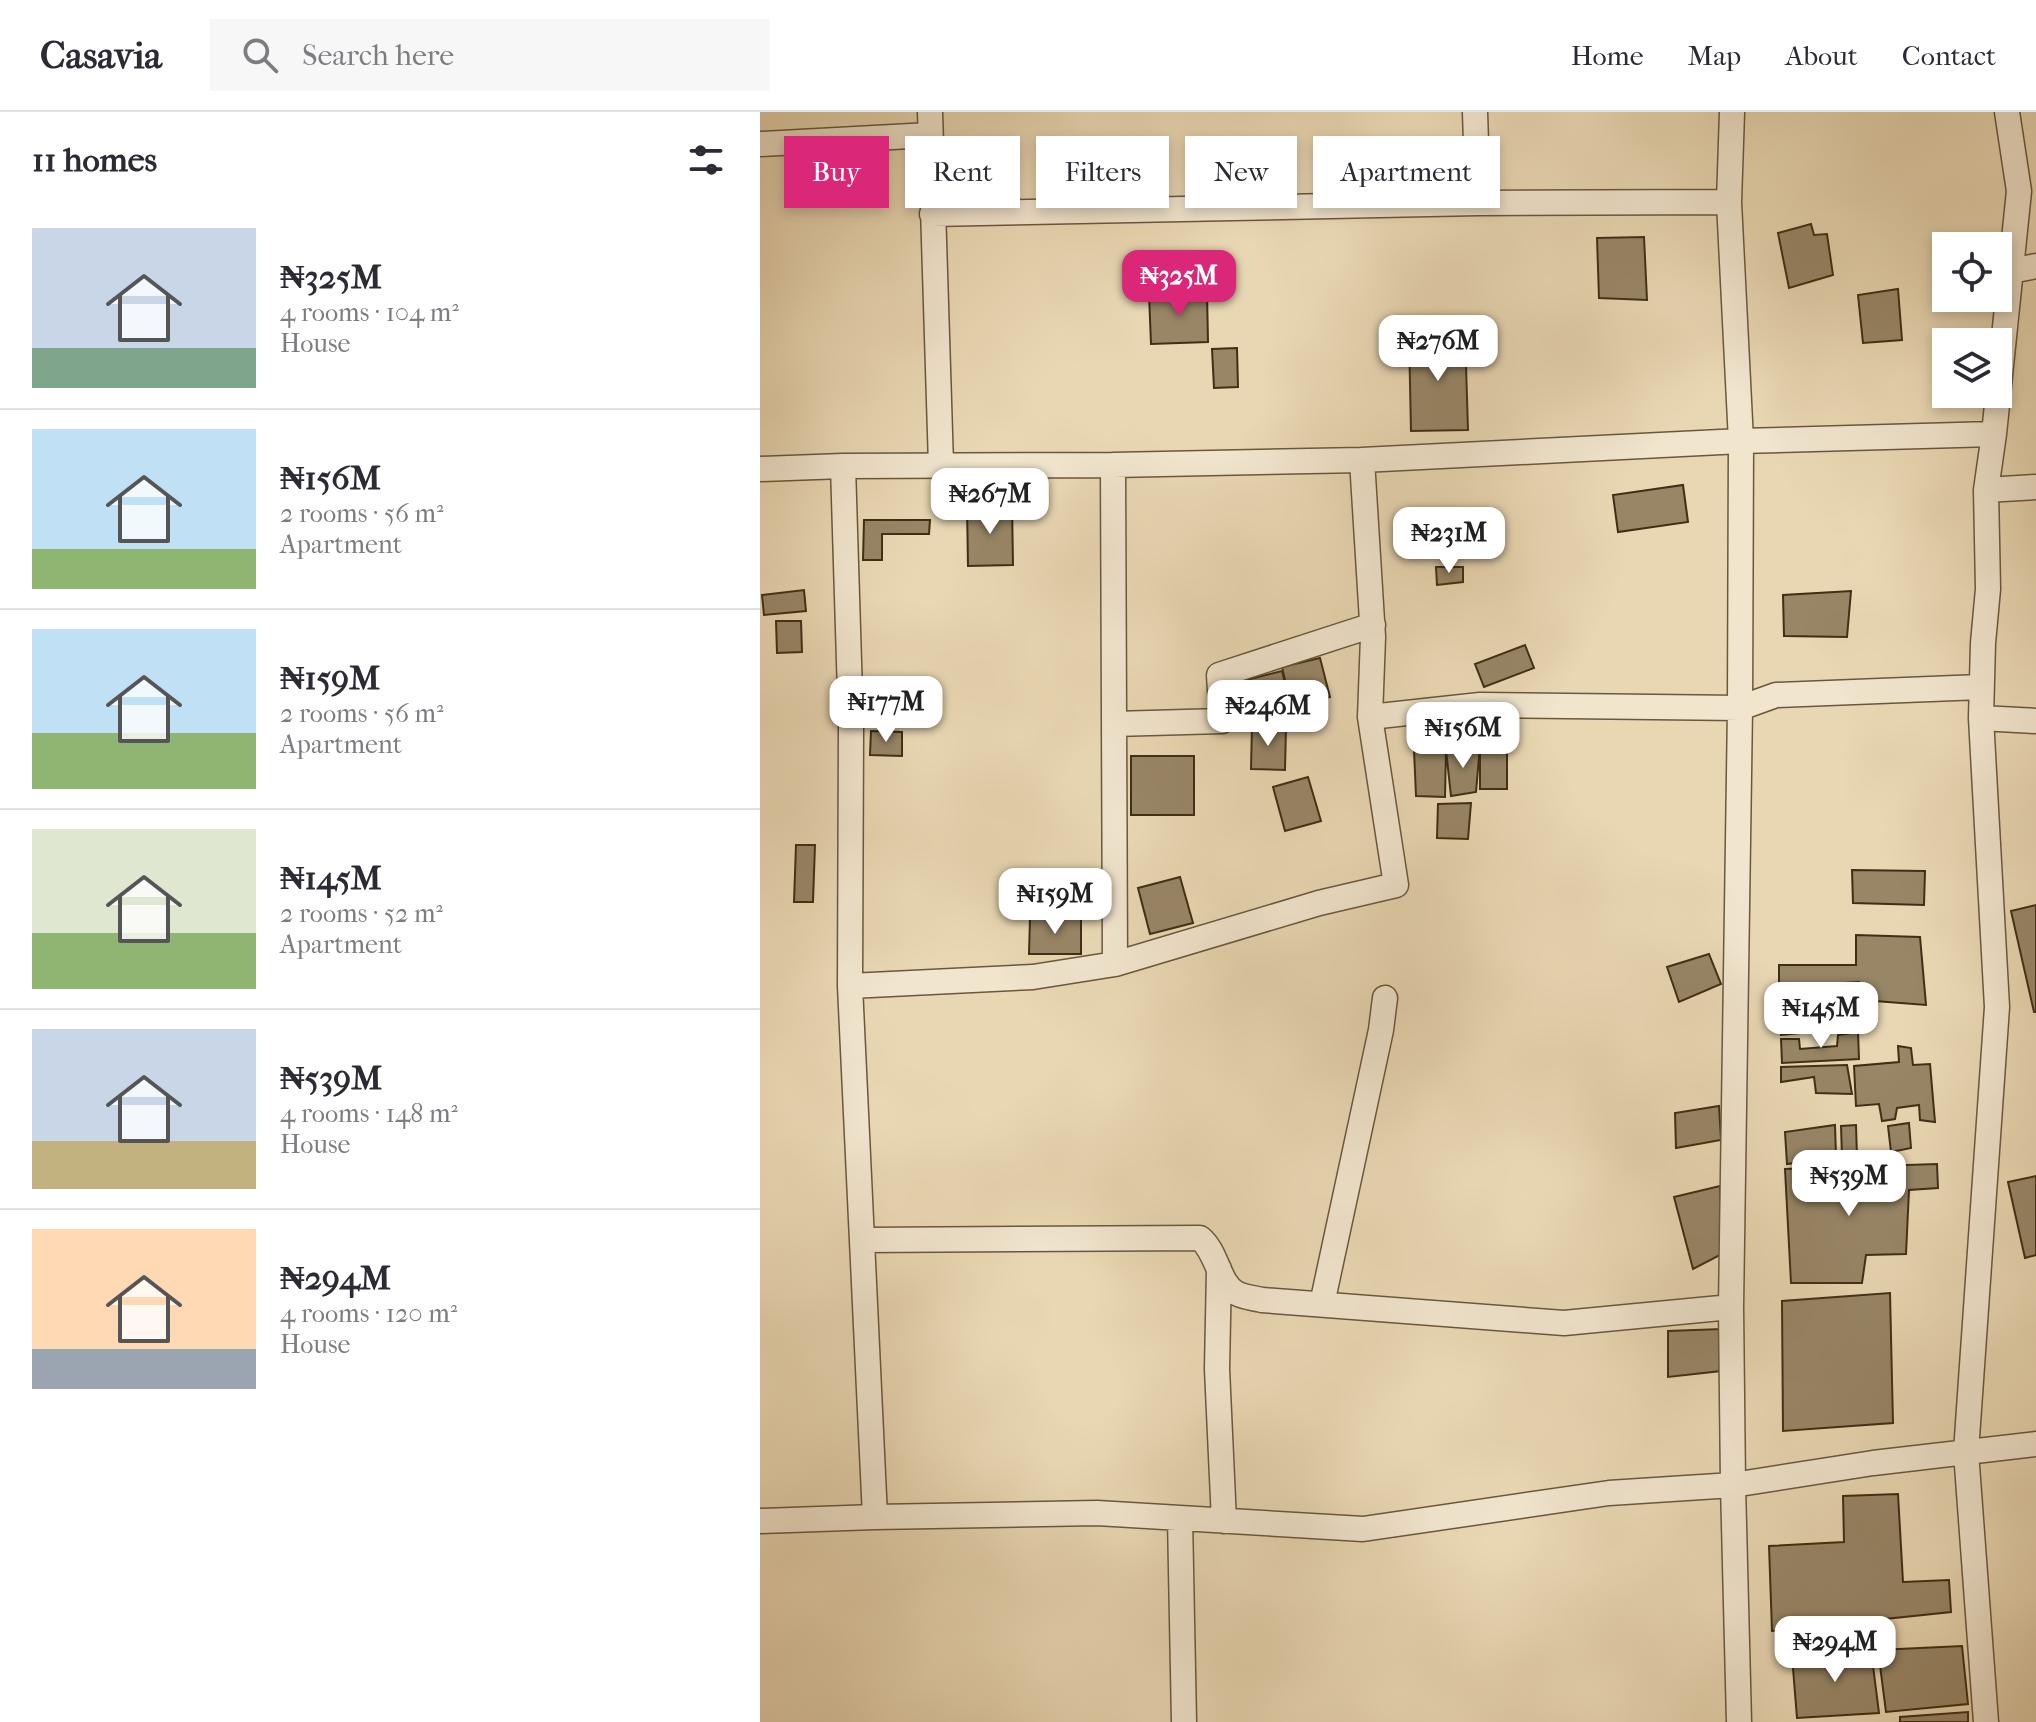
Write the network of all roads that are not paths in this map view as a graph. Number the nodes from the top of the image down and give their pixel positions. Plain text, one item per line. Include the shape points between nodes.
1 (1475, 112) edge
2 (1732, 112) edge
3 (2007, 112) edge
4 (930, 124) edge
5 (1476, 136) edge
6 (760, 144) edge
7 (2027, 189) edge
8 (1729, 202) junction
9 (1500, 203) edge
10 (1313, 206) edge
11 (932, 214) junction
12 (2012, 266) edge
13 (2036, 266) edge
14 (2012, 271) edge
15 (2007, 312) edge
16 (1994, 434) junction
17 (1741, 441) junction
18 (1362, 460) junction
19 (941, 465) junction
20 (1113, 465) junction
21 (843, 466) junction
22 (760, 469) edge
23 (2036, 487) edge
24 (1986, 490) junction
25 (1373, 625) junction
26 (1981, 687) junction
27 (1740, 708) junction
28 (1370, 717) junction
29 (1981, 718) junction
30 (2036, 721) edge
31 (1114, 724) junction
32 (1115, 964) junction
33 (850, 986) junction
34 (1385, 998) dead end
35 (862, 1240) junction
36 (1219, 1269) junction
37 (1322, 1304) junction
38 (1731, 1307) junction
39 (2036, 1444) edge
40 (1966, 1452) junction
41 (1733, 1485) junction
42 (875, 1517) junction
43 (1180, 1518) junction
44 (760, 1521) edge
45 (1224, 1521) junction
46 (1184, 1722) edge
47 (1739, 1722) edge
48 (1986, 1722) edge

1 - 5 street
2 - 8 street
3 - 7 street
4 - 6 street
4 - 11 street
7 - 12 street
8 - 9 street
8 - 17 street
10 - 11 street
11 - 19 street
13 - 14 street
15 - 16 street
16 - 17 street
16 - 24 street
17 - 18 street
17 - 27 street
18 - 20 street
18 - 25 street
19 - 20 street
19 - 21 street
20 - 31 street
21 - 22 street
21 - 33 street via 851,727
23 - 24 street
24 - 26 street via 1988,589
25 - 28 street
25 - 31 street via 1219,675 1222,721
26 - 27 street via 1776,695
26 - 29 street
27 - 28 street via 1480,705
27 - 38 street
28 - 32 street via 1396,885
29 - 30 street
29 - 40 street via 1997,1007
31 - 32 street
32 - 33 street via 1033,977
33 - 35 street
34 - 37 street
35 - 36 street via 1192,1237 1209,1245
35 - 42 street
36 - 37 street via 1226,1286 1237,1294
36 - 45 street
37 - 38 street via 1564,1323
38 - 41 street
39 - 40 street
40 - 41 street
40 - 48 street
41 - 45 street via 1609,1493 1363,1529
41 - 47 street
42 - 43 street via 1097,1513
42 - 44 street
43 - 45 street
43 - 46 street

